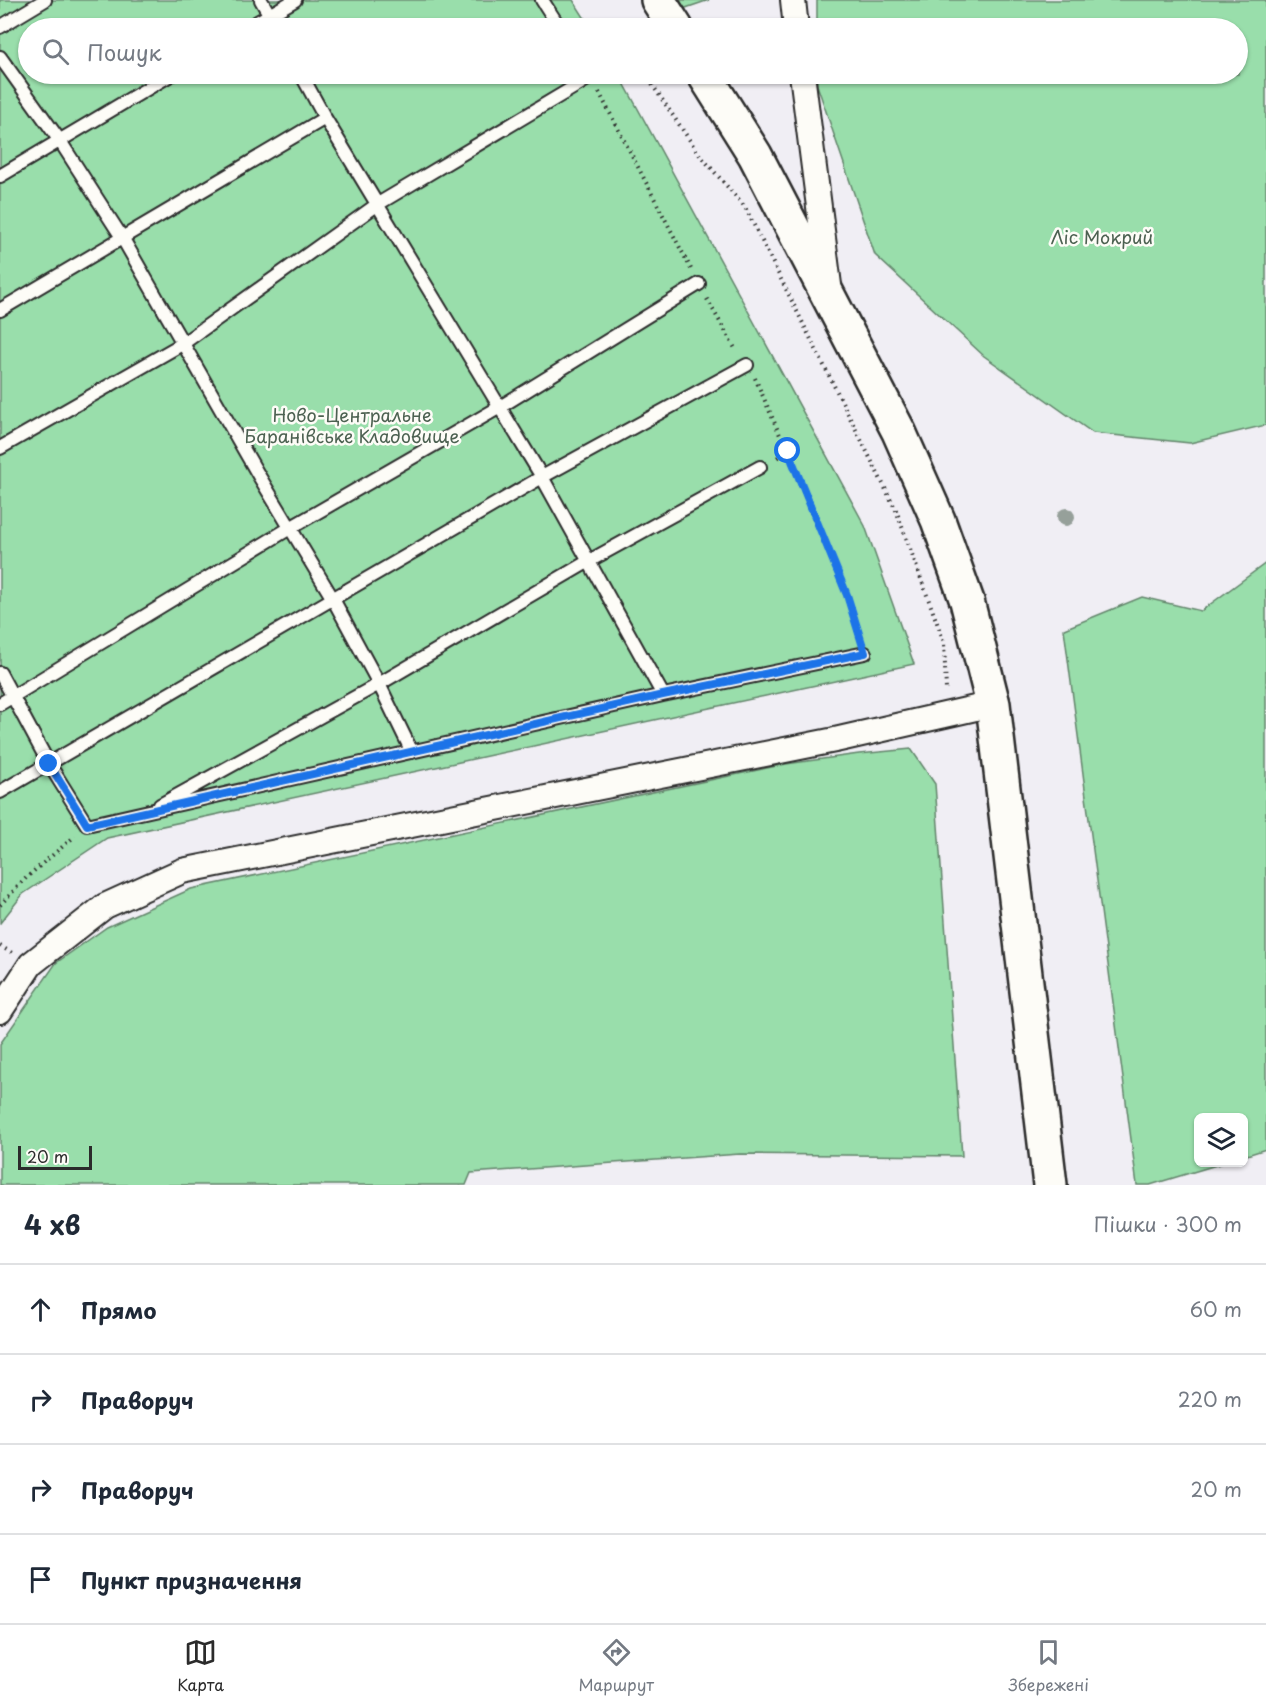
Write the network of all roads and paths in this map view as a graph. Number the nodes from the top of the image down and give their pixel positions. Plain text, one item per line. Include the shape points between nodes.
1 (45, 0) edge
2 (261, 0) edge
3 (295, 0) edge
4 (542, 0) edge
5 (658, 0) edge
6 (793, 0) edge
7 (270, 15) junction
8 (265, 18) edge
9 (272, 18) edge
10 (554, 18) edge
11 (670, 18) edge
12 (795, 18) edge
13 (0, 27) edge
14 (0, 57) edge
15 (18, 82) edge
16 (19, 84) edge
17 (155, 84) edge
18 (306, 84) edge
19 (579, 84) edge
20 (652, 84) edge
21 (710, 84) edge
22 (803, 84) edge
23 (325, 118) junction
24 (60, 141) junction
25 (0, 176) edge
26 (378, 204) junction
27 (123, 239) junction
28 (699, 284) dead end
29 (831, 302) junction
30 (0, 310) edge
31 (182, 344) junction
32 (747, 365) dead end
33 (500, 407) junction
34 (0, 448) edge
35 (788, 451) dead end
36 (760, 467) dead end
37 (542, 477) junction
38 (290, 528) junction
39 (589, 561) junction
40 (333, 599) junction
41 (865, 653) joint
42 (0, 673) edge
43 (380, 684) junction
44 (663, 695) junction
45 (14, 696) junction
46 (0, 704) edge
47 (993, 704) junction
48 (948, 714) junction
49 (412, 752) junction
50 (49, 764) junction
51 (0, 792) edge
52 (148, 812) junction
53 (87, 825) junction
54 (0, 905) edge
55 (0, 1011) edge
56 (1050, 1185) edge

1 - 13 lane
2 - 7 lane
3 - 7 lane
4 - 10 lane
5 - 11 main road
6 - 12 street
7 - 8 lane
7 - 9 lane
14 - 15 lane
16 - 24 lane
17 - 24 lane
18 - 23 lane
19 - 26 lane
20 - 48 path via 699,154 745,207 896,510 944,642
21 - 29 main road via 755,155
22 - 29 street
23 - 26 lane
23 - 27 lane
24 - 25 lane
24 - 27 lane
26 - 31 lane
26 - 33 lane
27 - 30 lane
27 - 31 lane
28 - 33 lane
29 - 47 main road via 938,520 967,601
31 - 34 lane
31 - 38 lane
32 - 37 lane
33 - 37 lane
33 - 38 lane
35 - 41 path via 847,595
36 - 39 lane
37 - 39 lane
37 - 40 lane
38 - 40 lane
38 - 45 lane
39 - 43 lane
39 - 44 lane
40 - 43 lane
40 - 50 lane
41 - 44 lane
42 - 45 lane
43 - 49 lane
43 - 52 lane
44 - 49 lane
45 - 46 lane
45 - 50 lane
47 - 48 street
47 - 56 main road
48 - 55 street via 182,871 105,906 31,964
49 - 52 lane
50 - 51 lane
50 - 53 lane
52 - 53 lane
53 - 54 path

